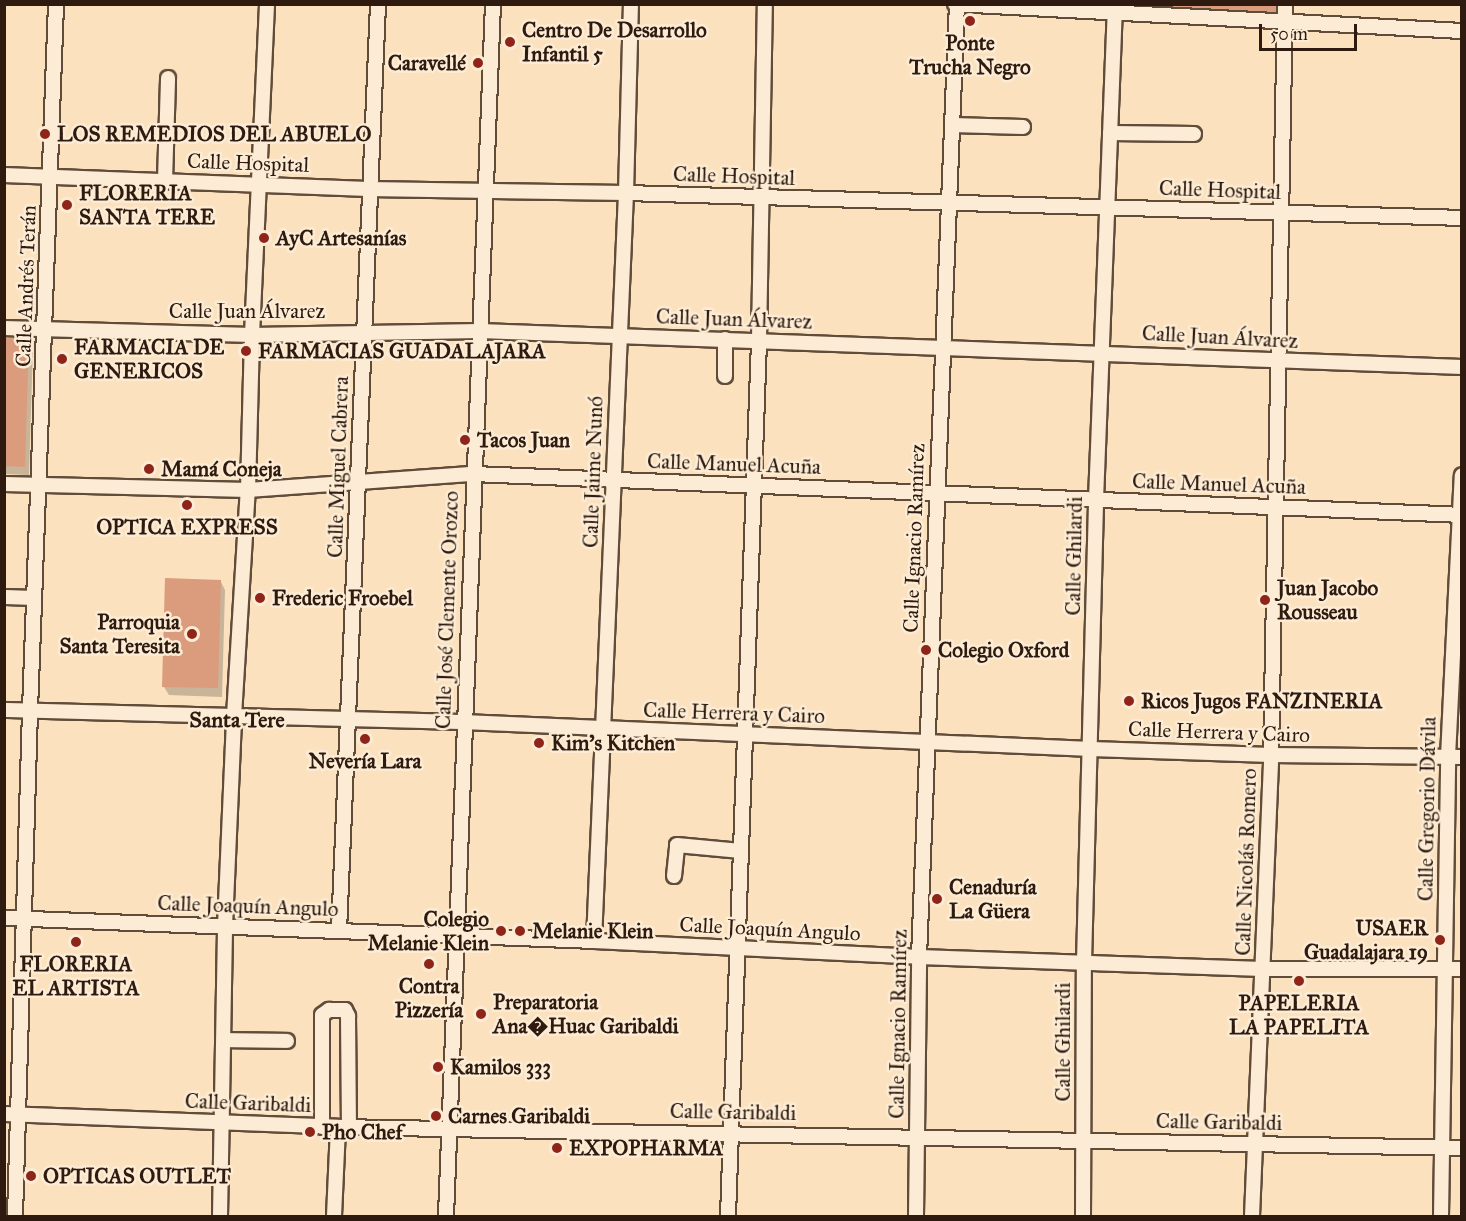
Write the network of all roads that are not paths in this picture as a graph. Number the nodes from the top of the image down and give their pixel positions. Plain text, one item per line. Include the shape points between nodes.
1 (56, 4) edge
2 (267, 4) edge
3 (378, 4) edge
4 (493, 4) edge
5 (631, 4) edge
6 (765, 4) edge
7 (1285, 4) edge
8 (956, 5) edge
9 (1115, 8) edge
10 (1285, 23) junction
11 (1461, 31) edge
12 (168, 78) dead end
13 (952, 126) junction
14 (1023, 127) dead end
15 (1110, 133) junction
16 (1194, 134) dead end
17 (4, 175) edge
18 (51, 177) junction
19 (165, 181) junction
20 (258, 184) junction
21 (368, 189) junction
22 (485, 190) junction
23 (626, 193) junction
24 (762, 198) junction
25 (948, 203) junction
26 (1107, 207) junction
27 (1282, 214) junction
28 (1461, 218) edge
29 (4, 328) edge
30 (45, 330) junction
31 (364, 331) junction
32 (480, 331) junction
33 (252, 335) junction
34 (620, 335) junction
35 (725, 339) junction
36 (759, 340) junction
37 (942, 348) junction
38 (1101, 352) junction
39 (1280, 361) junction
40 (1461, 367) edge
41 (725, 376) dead end
42 (473, 474) junction
43 (1461, 475) edge
44 (614, 480) junction
45 (360, 482) junction
46 (4, 484) edge
47 (39, 485) junction
48 (753, 485) junction
49 (248, 490) junction
50 (936, 493) junction
51 (1096, 500) junction
52 (1277, 507) junction
53 (1460, 515) edge
54 (4, 597) edge
55 (34, 598) junction
56 (4, 710) edge
57 (30, 710) junction
58 (234, 716) junction
59 (347, 719) junction
60 (463, 722) junction
61 (605, 729) junction
62 (745, 735) junction
63 (927, 741) junction
64 (1090, 750) junction
65 (1271, 755) junction
66 (1454, 757) edge
67 (1447, 838) junction
68 (1461, 844) edge
69 (741, 850) junction
70 (674, 876) dead end
71 (4, 918) edge
72 (22, 918) junction
73 (225, 926) junction
74 (339, 931) junction
75 (456, 936) junction
76 (594, 941) junction
77 (738, 949) junction
78 (919, 957) junction
79 (1084, 962) junction
80 (1263, 969) junction
81 (1445, 969) junction
82 (1461, 969) edge
83 (224, 1040) junction
84 (287, 1041) dead end
85 (11, 1114) edge
86 (223, 1124) junction
87 (322, 1127) junction
88 (343, 1127) junction
89 (449, 1128) junction
90 (731, 1133) junction
91 (918, 1137) junction
92 (1085, 1140) junction
93 (1254, 1143) junction
94 (1442, 1148) junction
95 (1461, 1148) edge
96 (10, 1181) edge
97 (15, 1216) edge
98 (220, 1216) edge
99 (334, 1216) edge
100 (446, 1216) edge
101 (728, 1216) edge
102 (916, 1216) edge
103 (1083, 1216) edge
104 (1252, 1216) edge
105 (1441, 1216) edge

1 - 18 street, Calle Andrés Terán
2 - 20 street
3 - 21 street, Calle Miguel Cabrera
4 - 22 street, Calle José Clemente Orozco
5 - 23 street, Calle Jaime Nunó
6 - 24 street
7 - 10 street, Calle Nicolás Romero
8 - 9 street
8 - 13 street, Calle Ignacio Ramírez
9 - 10 street
9 - 15 street, Calle Ghilardi
10 - 11 street
10 - 27 street, Calle Nicolás Romero
12 - 19 street
13 - 14 street
13 - 25 street, Calle Ignacio Ramírez
15 - 16 street
15 - 26 street, Calle Ghilardi
17 - 18 street, Calle Hospital
18 - 19 street, Calle Hospital
18 - 30 street, Calle Andrés Terán
19 - 20 street, Calle Hospital
20 - 21 street, Calle Hospital
20 - 33 street
21 - 22 street, Calle Hospital
21 - 31 street, Calle Miguel Cabrera
22 - 23 street, Calle Hospital
22 - 32 street, Calle José Clemente Orozco
23 - 24 street, Calle Hospital
23 - 34 street, Calle Jaime Nunó
24 - 25 street, Calle Hospital
24 - 36 street
25 - 26 street, Calle Hospital
25 - 37 street, Calle Ignacio Ramírez
26 - 27 street, Calle Hospital
26 - 38 street, Calle Ghilardi
27 - 28 street, Calle Hospital
27 - 39 street, Calle Nicolás Romero
29 - 30 street, Calle Juan Álvarez
30 - 33 street, Calle Juan Álvarez
30 - 47 street, Calle Andrés Terán
31 - 32 street, Calle Juan Álvarez
31 - 33 street, Calle Juan Álvarez
31 - 45 street, Calle Miguel Cabrera
32 - 34 street, Calle Juan Álvarez
32 - 42 street, Calle José Clemente Orozco
33 - 49 street
34 - 35 street, Calle Juan Álvarez
34 - 44 street, Calle Jaime Nunó
35 - 36 street, Calle Juan Álvarez
35 - 41 street
36 - 37 street, Calle Juan Álvarez
36 - 48 street
37 - 38 street, Calle Juan Álvarez
37 - 50 street, Calle Ignacio Ramírez
38 - 39 street, Calle Juan Álvarez
38 - 51 street, Calle Ghilardi
39 - 40 street, Calle Juan Álvarez
39 - 52 street, Calle Nicolás Romero
42 - 44 street, Calle Manuel Acuña
42 - 45 street, Calle Manuel Acuña
42 - 60 street, Calle José Clemente Orozco
43 - 53 street, Calle Gregorio Dávila
44 - 48 street, Calle Manuel Acuña
44 - 61 street, Calle Jaime Nunó
45 - 49 street, Calle Manuel Acuña
45 - 59 street, Calle Miguel Cabrera
46 - 47 street, Calle Manuel Acuña
47 - 49 street, Calle Manuel Acuña
47 - 55 street, Calle Andrés Terán
48 - 50 street, Calle Manuel Acuña
48 - 62 street
49 - 58 street
50 - 51 street, Calle Manuel Acuña
50 - 63 street, Calle Ignacio Ramírez
51 - 52 street, Calle Manuel Acuña
51 - 64 street, Calle Ghilardi
52 - 53 street, Calle Manuel Acuña
52 - 65 street, Calle Nicolás Romero
53 - 66 street, Calle Gregorio Dávila
54 - 55 street
55 - 57 street, Calle Andrés Terán
56 - 57 street, Calle Herrera y Cairo
57 - 58 street, Calle Herrera y Cairo
57 - 72 street, Calle Andrés Terán
58 - 59 street, Calle Herrera y Cairo
58 - 73 street
59 - 60 street, Calle Herrera y Cairo
59 - 74 street, Calle Miguel Cabrera
60 - 61 street, Calle Herrera y Cairo
60 - 75 street, Calle José Clemente Orozco
61 - 62 street, Calle Herrera y Cairo
61 - 76 street, Calle Jaime Nunó
62 - 63 street, Calle Herrera y Cairo
62 - 69 street
63 - 64 street, Calle Herrera y Cairo
63 - 78 street, Calle Ignacio Ramírez
64 - 65 street, Calle Herrera y Cairo
64 - 79 street, Calle Ghilardi
65 - 66 street, Calle Herrera y Cairo
65 - 80 street, Calle Nicolás Romero
66 - 67 street, Calle Gregorio Dávila
67 - 68 street
67 - 81 street, Calle Gregorio Dávila
69 - 70 street via 677,845
69 - 77 street
71 - 72 street, Calle Joaquín Angulo
72 - 73 street, Calle Joaquín Angulo
72 - 85 street, Calle Andrés Terán
73 - 74 street, Calle Joaquín Angulo
73 - 83 street
74 - 75 street, Calle Joaquín Angulo
75 - 76 street, Calle Joaquín Angulo
75 - 89 street, Calle José Clemente Orozco
76 - 77 street, Calle Joaquín Angulo
77 - 78 street, Calle Joaquín Angulo
77 - 90 street
78 - 79 street, Calle Joaquín Angulo
78 - 91 street, Calle Ignacio Ramírez
79 - 80 street, Calle Joaquín Angulo
79 - 92 street, Calle Ghilardi
80 - 81 street, Calle Joaquín Angulo
80 - 93 street, Calle Nicolás Romero
81 - 82 street, Calle Joaquín Angulo
81 - 94 street, Calle Gregorio Dávila
83 - 84 street
83 - 86 street
85 - 86 street, Calle Garibaldi
85 - 96 street, Calle Andrés Terán
86 - 87 street, Calle Garibaldi
86 - 98 street
87 - 88 street, Calle Garibaldi
87 - 88 street via 322,1015 326,1010 342,1010 348,1016
88 - 89 street, Calle Garibaldi
88 - 99 street
89 - 90 street, Calle Garibaldi
89 - 100 street, Calle José Clemente Orozco
90 - 91 street, Calle Garibaldi
90 - 101 street
91 - 92 street, Calle Garibaldi
91 - 102 street, Calle Ignacio Ramírez
92 - 93 street, Calle Garibaldi
92 - 103 street, Calle Ghilardi
93 - 94 street, Calle Garibaldi
93 - 104 street, Calle Nicolás Romero
94 - 95 street, Calle Garibaldi
94 - 105 street, Calle Gregorio Dávila
96 - 97 street, Calle Andrés Terán

